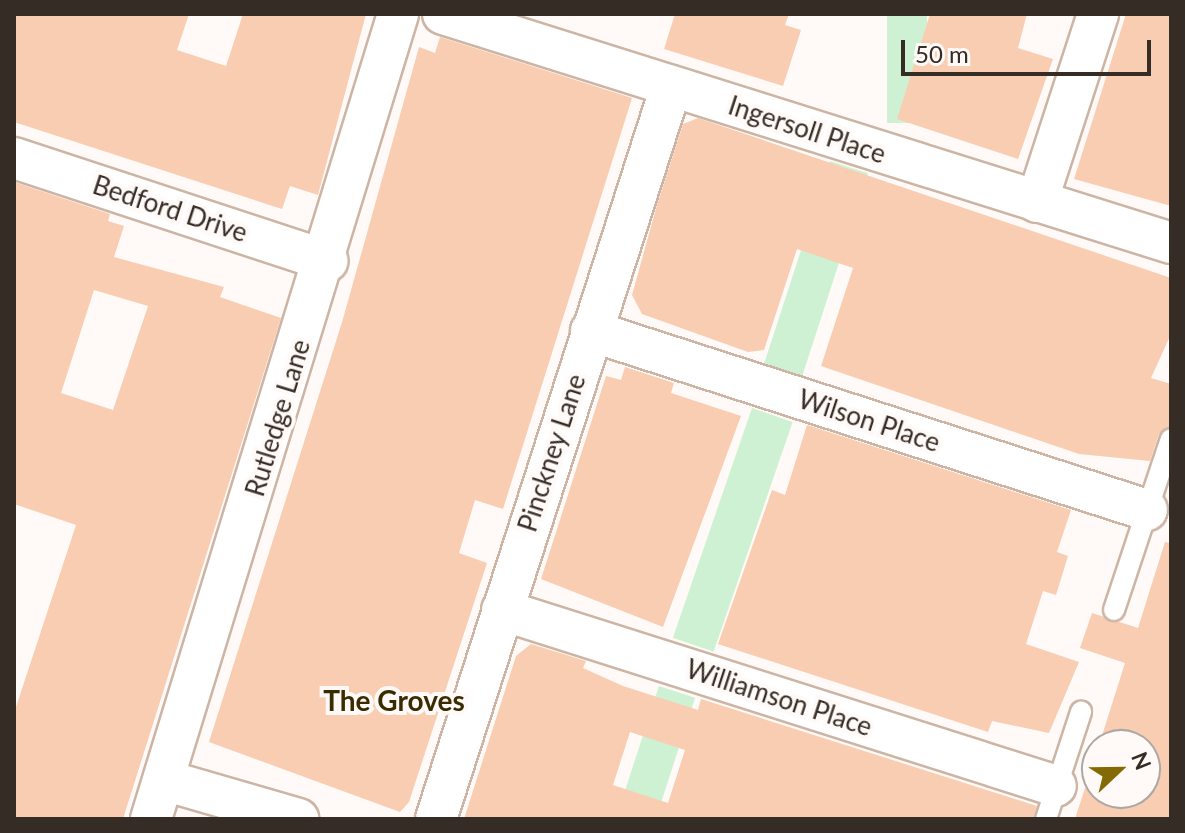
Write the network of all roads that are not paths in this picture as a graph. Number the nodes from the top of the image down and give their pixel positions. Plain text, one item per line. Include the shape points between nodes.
1 (398, 14) edge
2 (443, 14) edge
3 (1098, 14) edge
4 (671, 87) junction
5 (14, 158) edge
6 (1037, 202) junction
7 (1171, 243) edge
8 (327, 261) junction
9 (591, 331) junction
10 (1171, 439) edge
11 (1147, 510) junction
12 (502, 610) junction
13 (1114, 610) dead end
14 (1081, 712) dead end
15 (164, 780) junction
16 (1051, 802) edge
17 (151, 819) edge
18 (298, 819) edge
19 (436, 819) edge

1 - 8 street, Rutledge Lane
2 - 4 street, Ingersoll Place
3 - 6 street
4 - 6 street, Ingersoll Place
4 - 9 street, Pinckney Lane
5 - 8 street, Bedford Drive
6 - 7 street, Ingersoll Place
8 - 15 street, Rutledge Lane
9 - 11 street, Wilson Place
9 - 12 street, Pinckney Lane
10 - 11 lane
11 - 13 lane
12 - 16 street, Williamson Place
12 - 19 street, Pinckney Lane
14 - 16 lane
15 - 17 street, Rutledge Lane
15 - 18 street

